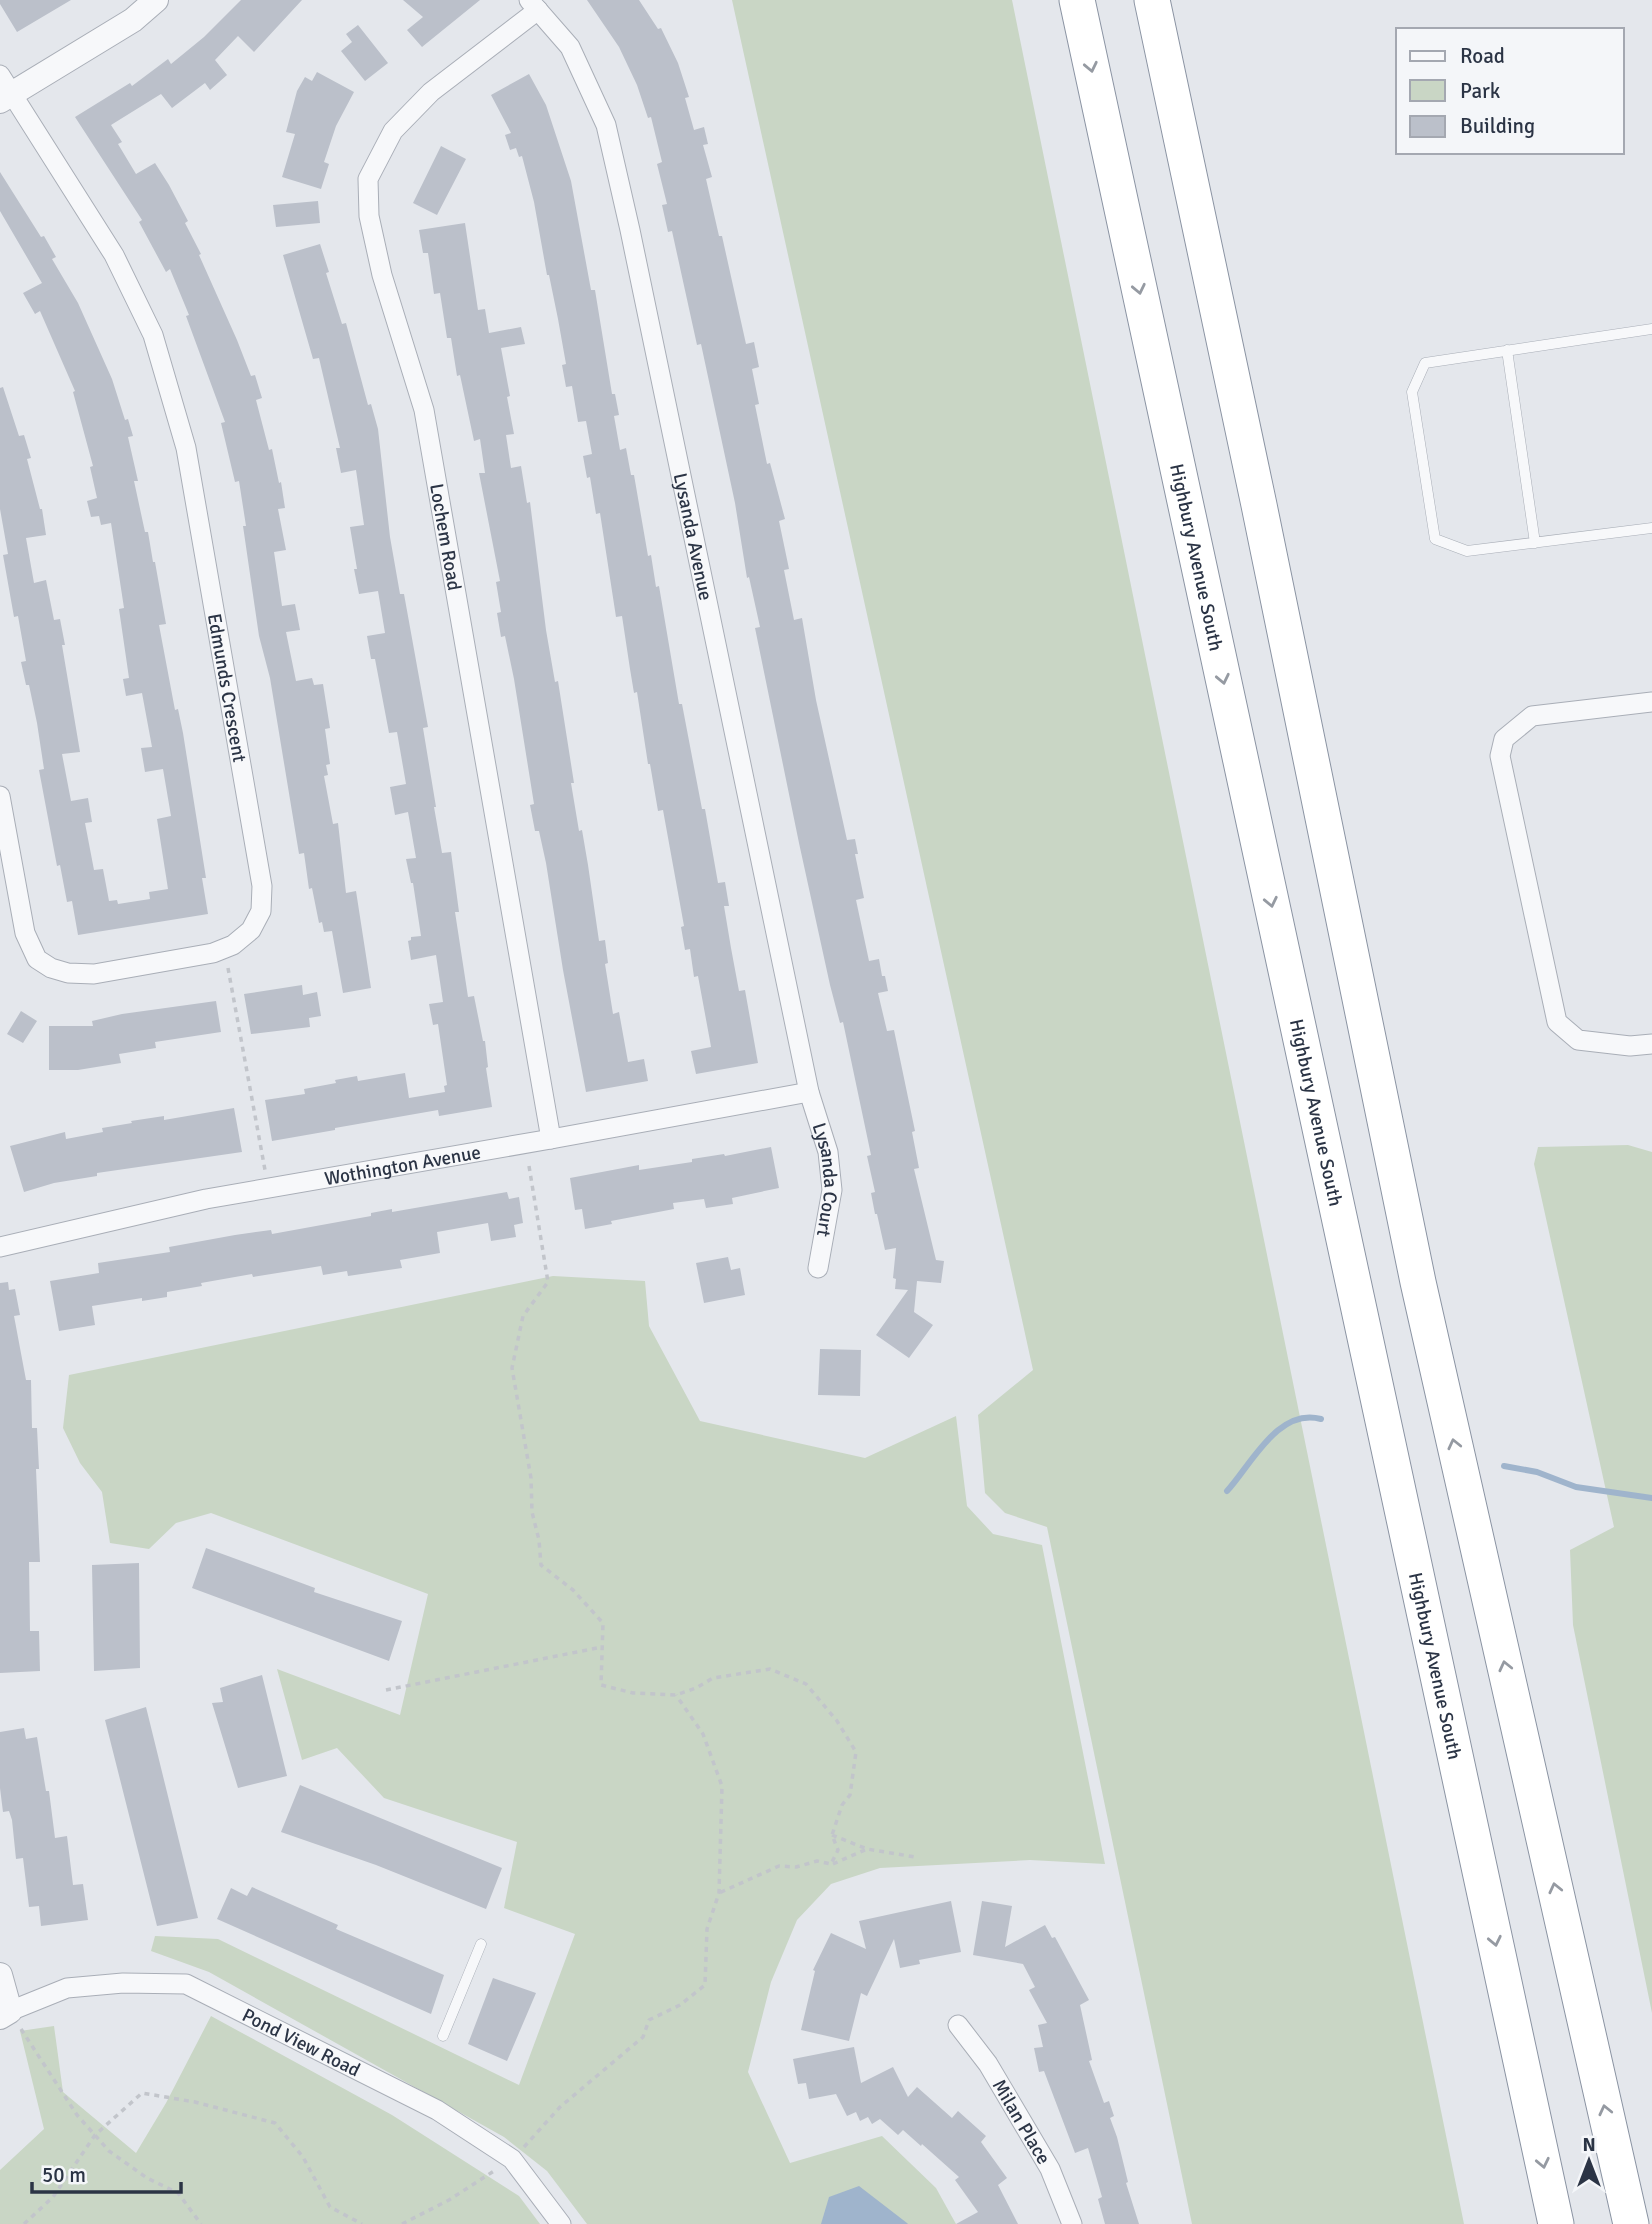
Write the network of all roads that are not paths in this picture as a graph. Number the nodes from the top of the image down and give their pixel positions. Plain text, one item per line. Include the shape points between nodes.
1 (156, 0) edge
2 (1077, 0) edge
3 (1152, 0) edge
4 (534, 5) edge
5 (4, 90) edge
6 (1652, 329) edge
7 (1507, 350) junction
8 (1652, 528) edge
9 (1535, 542) junction
10 (1652, 702) edge
11 (0, 796) edge
12 (1652, 1044) edge
13 (809, 1091) junction
14 (551, 1139) junction
15 (0, 1247) edge
16 (818, 1268) dead end
17 (481, 1944) dead end
18 (0, 1975) edge
19 (5, 2014) edge
20 (958, 2025) dead end
21 (443, 2036) dead end
22 (561, 2224) edge
23 (1072, 2224) edge
24 (1556, 2224) edge
25 (1631, 2224) edge

1 - 5 street via 134,20
2 -> 24 highway, Highbury Avenue South
25 -> 3 highway via 1418,1282
4 - 13 street, Lysanda Avenue via 570,47 606,125
4 - 14 street, Lochem Road via 431,92 393,131 368,179 369,216 382,275 424,410
5 - 11 street, Edmunds Crescent via 114,255 153,335 186,449 262,886 261,911 251,930 223,949 94,974 51,968 37,958 25,933
6 - 7 lane
7 - 9 lane
7 - 9 lane via 1425,363 1412,392 1435,539 1467,551
8 - 9 lane
10 - 12 street via 1532,716 1504,739 1500,756 1557,1022 1578,1040
13 - 14 street, Wothington Avenue
13 - 16 street, Lysanda Court via 828,1152 832,1190
14 - 15 street, Wothington Avenue via 206,1199
17 - 21 lane
18 - 19 street
19 - 22 street, Pond View Road via 68,1988 186,1984 437,2110 512,2160
20 - 23 street, Milan Place via 988,2064 1050,2169

